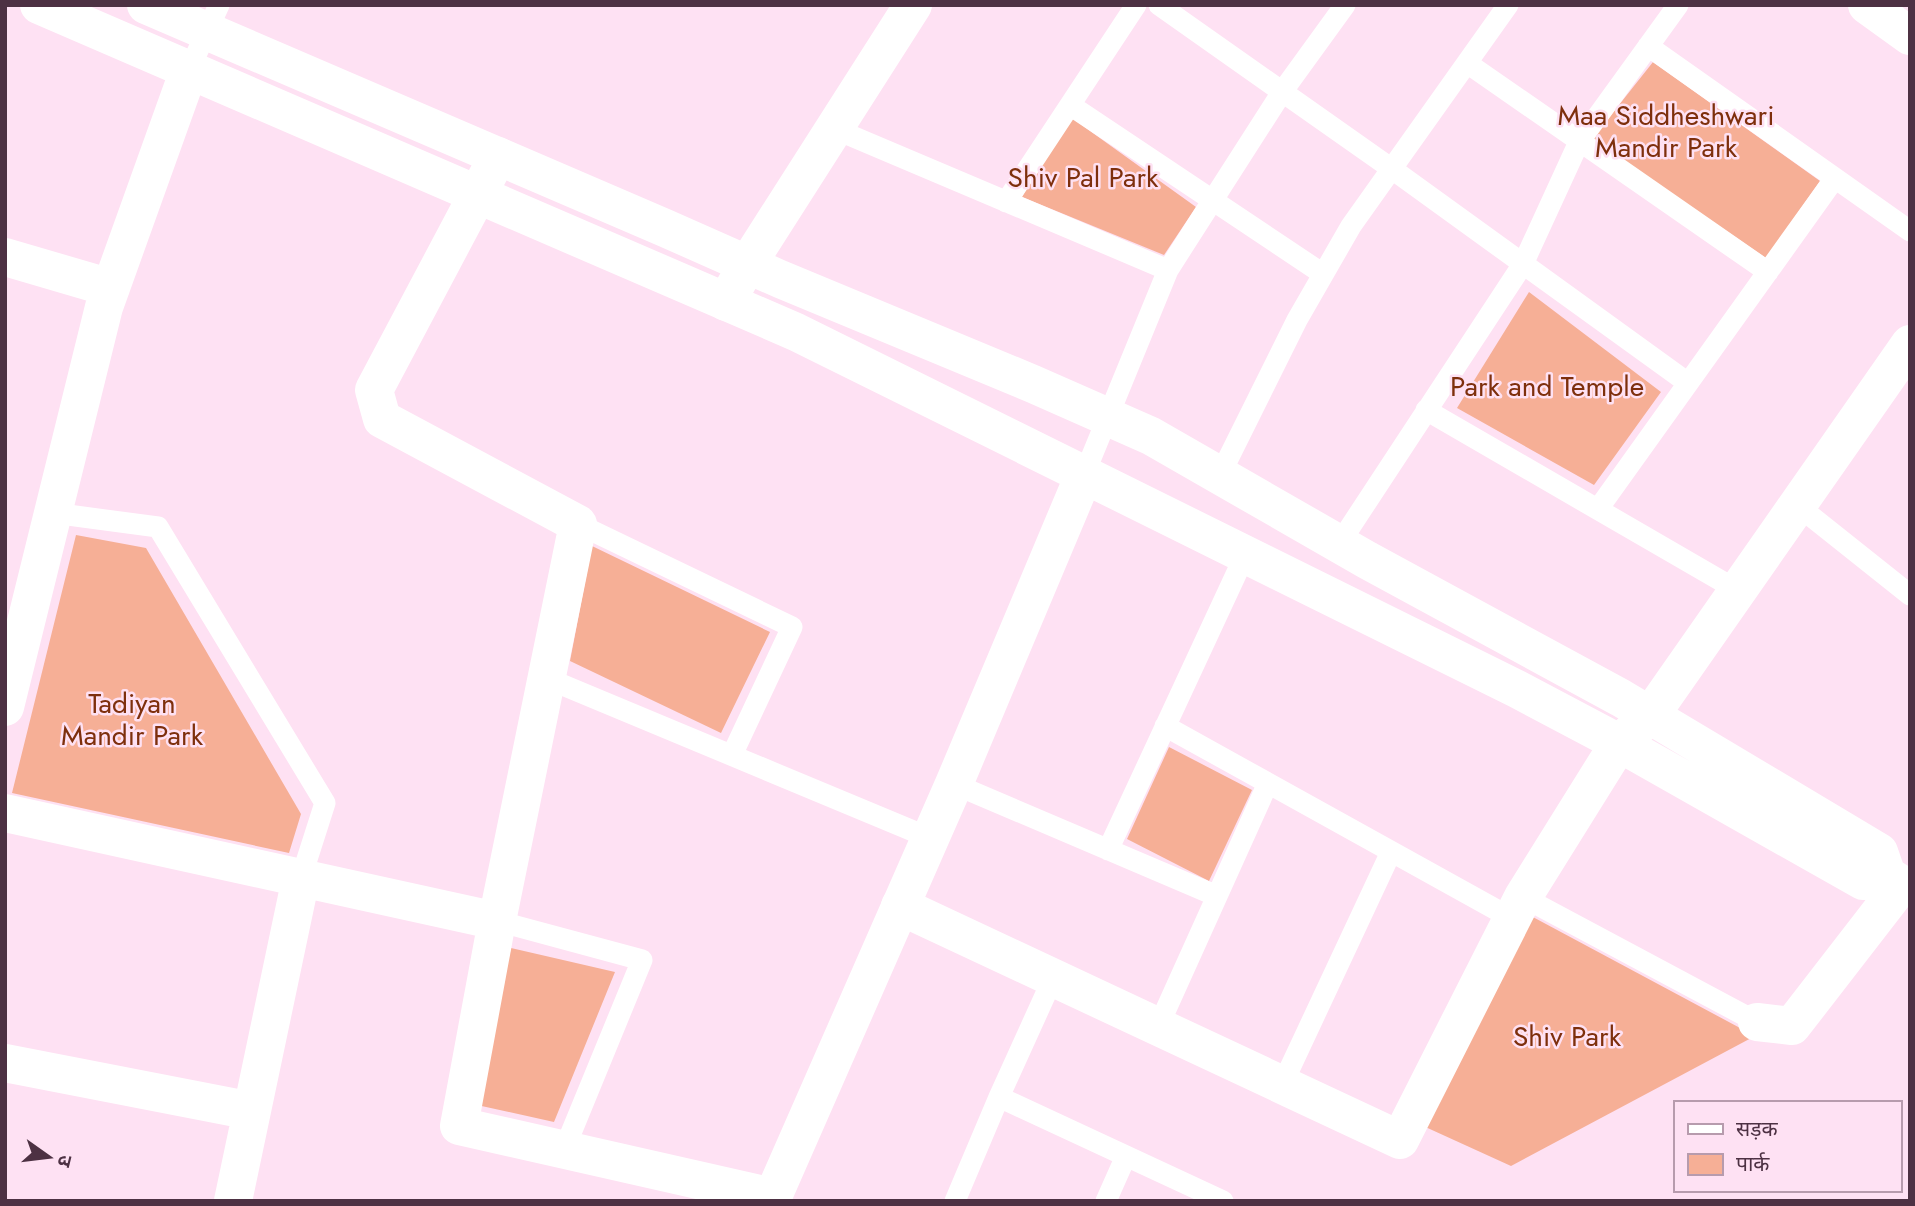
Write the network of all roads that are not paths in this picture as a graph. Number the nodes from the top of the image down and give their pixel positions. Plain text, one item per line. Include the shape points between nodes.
1 (39, 5) edge
2 (146, 5) edge
3 (913, 5) edge
4 (1136, 5) edge
5 (1159, 5) edge
6 (1345, 5) edge
7 (1508, 5) edge
8 (1678, 5) edge
9 (1867, 5) edge
10 (213, 18) edge
11 (1910, 36) edge
12 (1648, 46) junction
13 (1467, 63) junction
14 (189, 70) junction
15 (1282, 92) junction
16 (1070, 105) junction
17 (835, 129) junction
18 (1580, 142) junction
19 (498, 156) junction
20 (1392, 169) junction
21 (1835, 178) junction
22 (477, 194) junction
23 (1006, 202) junction
24 (1214, 202) junction
25 (1910, 231) edge
26 (5, 257) edge
27 (1523, 264) junction
28 (747, 265) junction
29 (1168, 270) junction
30 (1768, 272) junction
31 (1323, 274) junction
32 (111, 288) junction
33 (726, 302) junction
34 (1910, 344) edge
35 (1688, 383) junction
36 (1426, 410) junction
37 (1108, 416) junction
38 (1084, 475) junction
39 (1220, 475) junction
40 (1797, 505) junction
41 (1598, 509) junction
42 (53, 513) junction
43 (578, 524) junction
44 (1339, 544) junction
45 (1245, 555) junction
46 (1737, 590) junction
47 (1910, 595) edge
48 (19, 597) edge
49 (546, 678) junction
50 (5, 707) edge
51 (1650, 716) junction
52 (1166, 726) junction
53 (1619, 743) junction
54 (732, 755) junction
55 (1268, 783) junction
56 (954, 784) junction
57 (5, 813) edge
58 (930, 838) junction
59 (1108, 850) junction
60 (1391, 852) junction
61 (301, 878) junction
62 (1900, 883) edge
63 (1217, 896) junction
64 (900, 906) junction
65 (1518, 908) junction
66 (497, 921) junction
67 (1053, 978) junction
68 (1757, 1022) joint
69 (1158, 1027) junction
70 (5, 1063) edge
71 (1282, 1085) junction
72 (999, 1097) junction
73 (252, 1111) junction
74 (564, 1150) junction
75 (1126, 1156) junction
76 (772, 1199) edge
77 (233, 1201) edge
78 (955, 1201) edge
79 (1106, 1201) edge
80 (1223, 1201) edge

1 - 14 street
2 - 10 street
3 - 17 street
4 - 16 lane
5 - 15 lane
6 - 15 lane
7 - 13 lane
8 - 12 lane
9 - 11 street
10 - 14 lane
10 - 19 street
12 - 18 lane
12 - 21 lane
13 - 18 lane
13 - 20 lane
14 - 22 street
14 - 32 street
15 - 20 lane
15 - 24 lane
16 - 23 lane
16 - 24 lane
17 - 23 lane
17 - 28 street
18 - 27 lane
18 - 30 lane
19 - 22 street
19 - 28 street
20 - 27 lane
20 - 31 lane via 1350,226
21 - 25 lane
21 - 30 lane
22 - 33 street
22 - 43 street via 374,390 382,419
23 - 29 lane
24 - 29 lane
24 - 31 lane
26 - 32 street
27 - 35 lane
27 - 36 lane
28 - 33 street
28 - 37 street
29 - 37 lane
30 - 35 lane
31 - 39 lane
32 - 42 street
33 - 38 street
34 - 40 street
35 - 41 lane
36 - 41 lane
36 - 44 lane
37 - 38 lane
37 - 39 street
38 - 45 street
38 - 56 street
39 - 44 street
40 - 46 street
40 - 47 lane
41 - 46 lane
42 - 48 street
42 - 61 lane via 158,527 325,803
43 - 49 street
43 - 54 lane via 792,627
44 - 51 street
45 - 52 lane
45 - 53 street
46 - 51 street
48 - 50 street
49 - 54 lane
49 - 66 street
51 - 53 street
51 - 62 street via 1879,852
52 - 55 lane
52 - 59 lane
53 - 62 street via 1863,881
53 - 65 street
54 - 58 lane
55 - 60 lane
55 - 63 lane
56 - 58 street
56 - 59 lane
57 - 61 street
58 - 64 street
59 - 63 lane
60 - 65 lane
60 - 71 lane
61 - 66 street
61 - 73 street
62 - 68 street via 1792,1026
63 - 69 lane
64 - 67 street
64 - 76 street
65 - 68 lane
65 - 71 street via 1399,1140
66 - 74 street via 459,1126
66 - 74 lane via 642,960
67 - 69 street
67 - 72 lane
69 - 71 street
70 - 73 street
72 - 75 lane
72 - 78 lane
73 - 77 street
74 - 76 street
75 - 79 lane
75 - 80 lane

